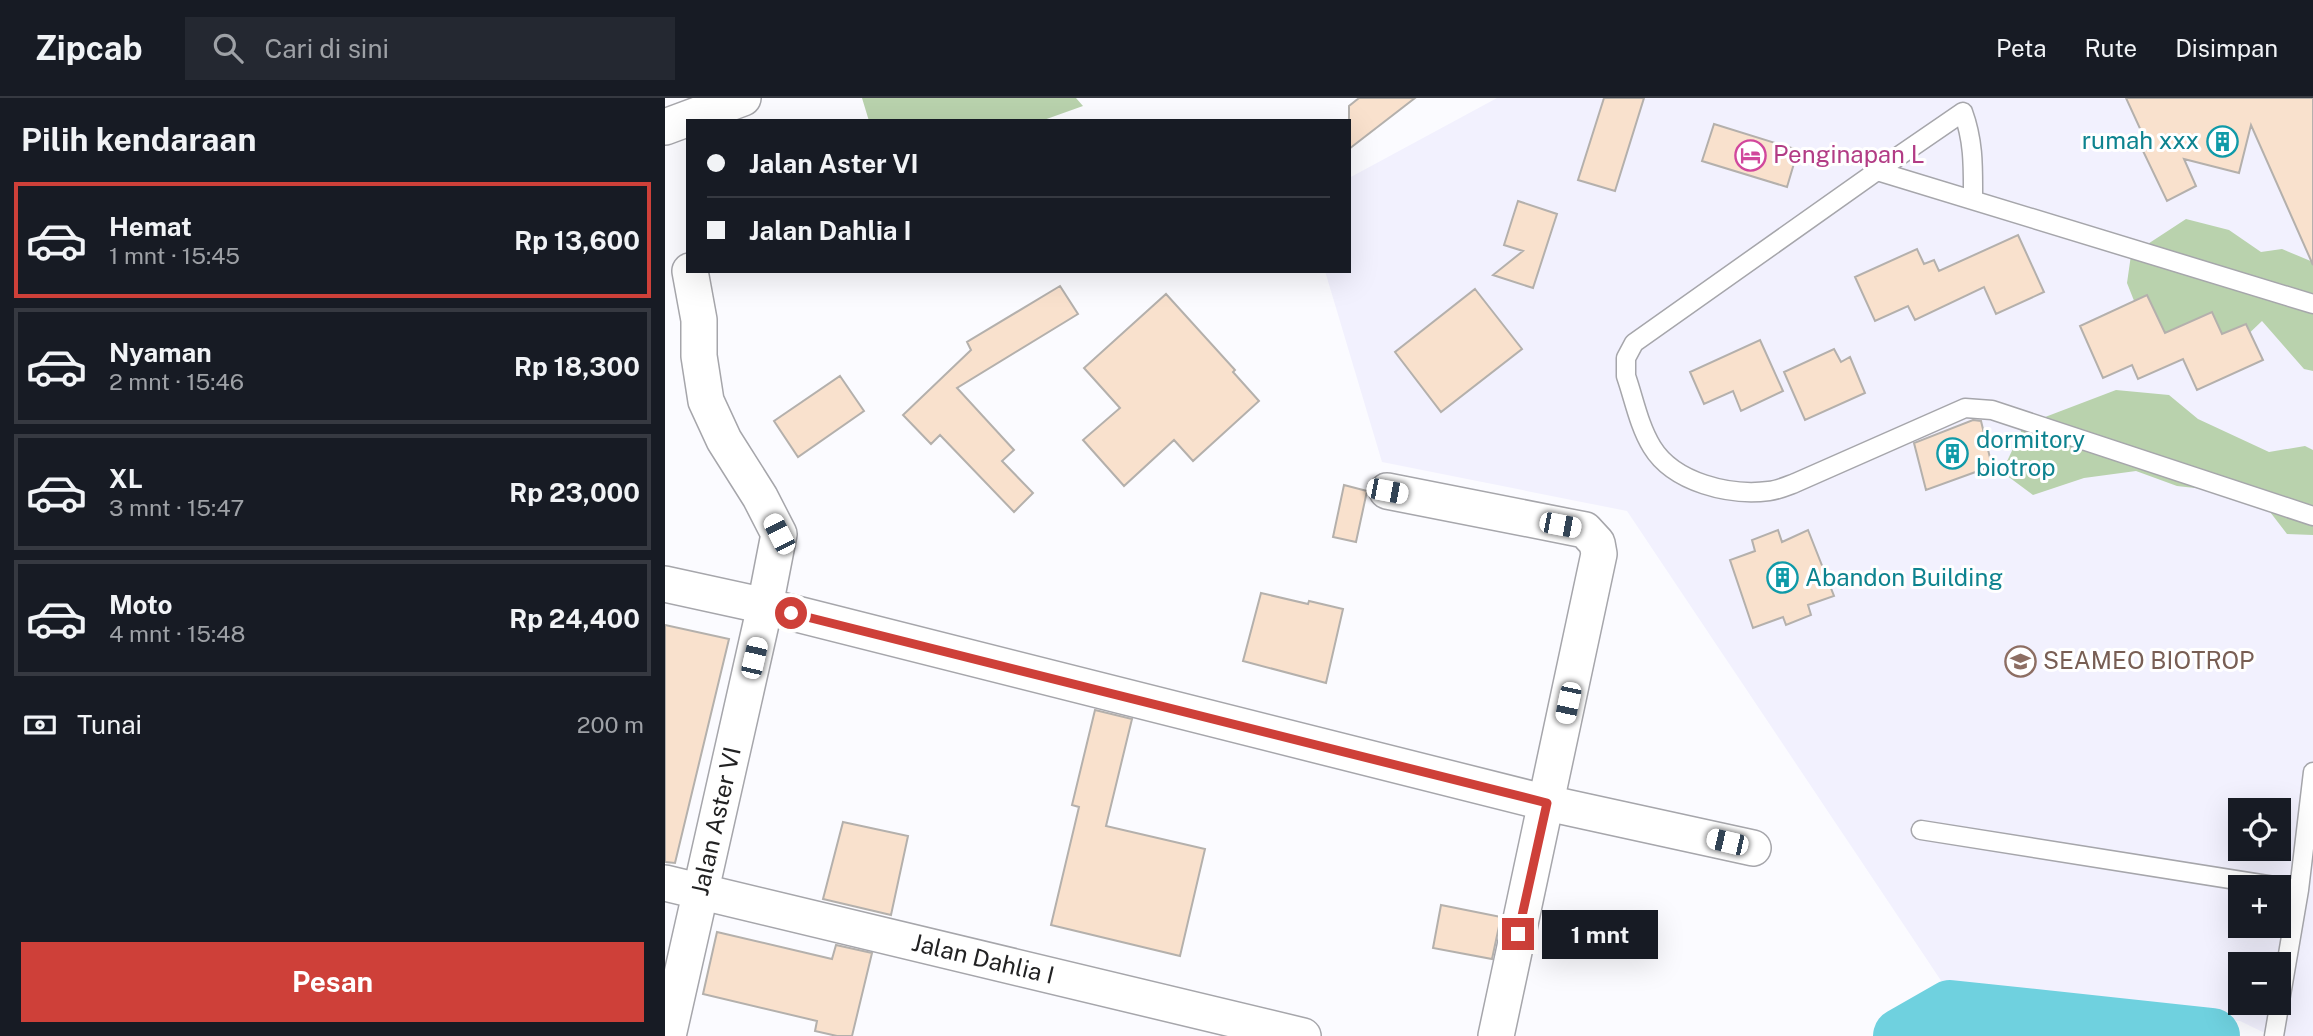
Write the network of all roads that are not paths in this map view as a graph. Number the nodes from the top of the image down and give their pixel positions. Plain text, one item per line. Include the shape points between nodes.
1 (744, 98) edge
2 (673, 113) edge
3 (1877, 171) junction
4 (1973, 200) junction
5 (691, 273) edge
6 (2313, 304) edge
7 (1387, 491) dead end
8 (2313, 516) edge
9 (665, 584) edge
10 (765, 606) junction
11 (2313, 772) edge
12 (1547, 803) junction
13 (1920, 830) dead end
14 (1753, 848) dead end
15 (665, 883) edge
16 (2299, 890) junction
17 (701, 892) junction
18 (669, 1036) edge
19 (1303, 1036) edge
20 (1496, 1036) edge
21 (2274, 1036) edge

1 - 2 street
3 - 4 lane
3 - 4 lane via 1963,113 1971,133
3 - 8 lane via 1634,343 1626,358 1626,376 1652,447 1672,468 1730,490 1772,491 1965,408 1979,408
4 - 6 lane
5 - 10 street, Jalan Aster VI via 706,401 779,534
7 - 12 street via 1585,530 1597,543 1599,554
9 - 10 street
10 - 12 street
10 - 17 street, Jalan Aster VI
11 - 16 lane
12 - 14 street
12 - 20 street
13 - 16 lane
15 - 17 street, Jalan Dahlia I
16 - 21 lane
17 - 18 street, Jalan Aster VI
17 - 19 street, Jalan Dahlia I

